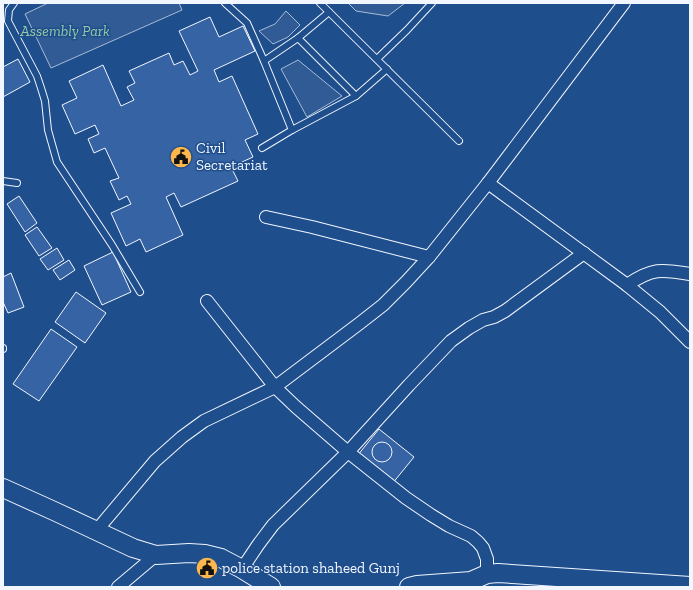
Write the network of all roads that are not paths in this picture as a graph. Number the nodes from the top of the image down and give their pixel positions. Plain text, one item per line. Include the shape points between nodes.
1 (14, 3) edge
2 (225, 3) edge
3 (320, 3) edge
4 (432, 3) edge
5 (624, 3) edge
6 (329, 12) junction
7 (298, 38) junction
8 (377, 58) junction
9 (264, 61) junction
10 (387, 70) junction
11 (356, 96) junction
12 (292, 130) junction
13 (459, 141) dead end
14 (262, 148) dead end
15 (3, 181) edge
16 (16, 183) dead end
17 (488, 183) junction
18 (266, 217) dead end
19 (584, 253) junction
20 (428, 257) junction
21 (690, 274) edge
22 (627, 285) junction
23 (140, 292) dead end
24 (207, 301) dead end
25 (690, 342) edge
26 (275, 387) junction
27 (348, 452) junction
28 (3, 488) edge
29 (97, 530) junction
30 (156, 555) junction
31 (242, 569) junction
32 (479, 581) edge
33 (690, 586) edge
34 (118, 587) edge
35 (271, 587) edge
36 (409, 587) edge

1 - 23 lane via 9,10 8,21 37,76 45,101 48,130 57,162
2 - 9 lane via 247,23
3 - 6 lane
4 - 8 lane
5 - 17 street
6 - 7 lane
6 - 8 lane
7 - 9 lane
7 - 11 lane
8 - 10 lane
9 - 12 lane
10 - 11 lane
10 - 13 lane
11 - 12 lane
12 - 14 lane
15 - 16 lane
17 - 19 street
17 - 20 street
18 - 20 street
19 - 22 street
19 - 27 street via 505,311 483,320 451,341
20 - 26 street via 406,282 360,323
21 - 22 street via 654,271
22 - 25 street via 660,312
24 - 26 street
26 - 27 street
26 - 29 street via 204,421 182,437 155,461
27 - 31 street via 273,526
27 - 32 street via 431,516 478,542 487,559
28 - 29 main road
29 - 30 main road via 133,548
30 - 31 main road via 205,554 222,558
30 - 34 street
31 - 35 main road
32 - 33 main road via 498,573
32 - 36 main road

